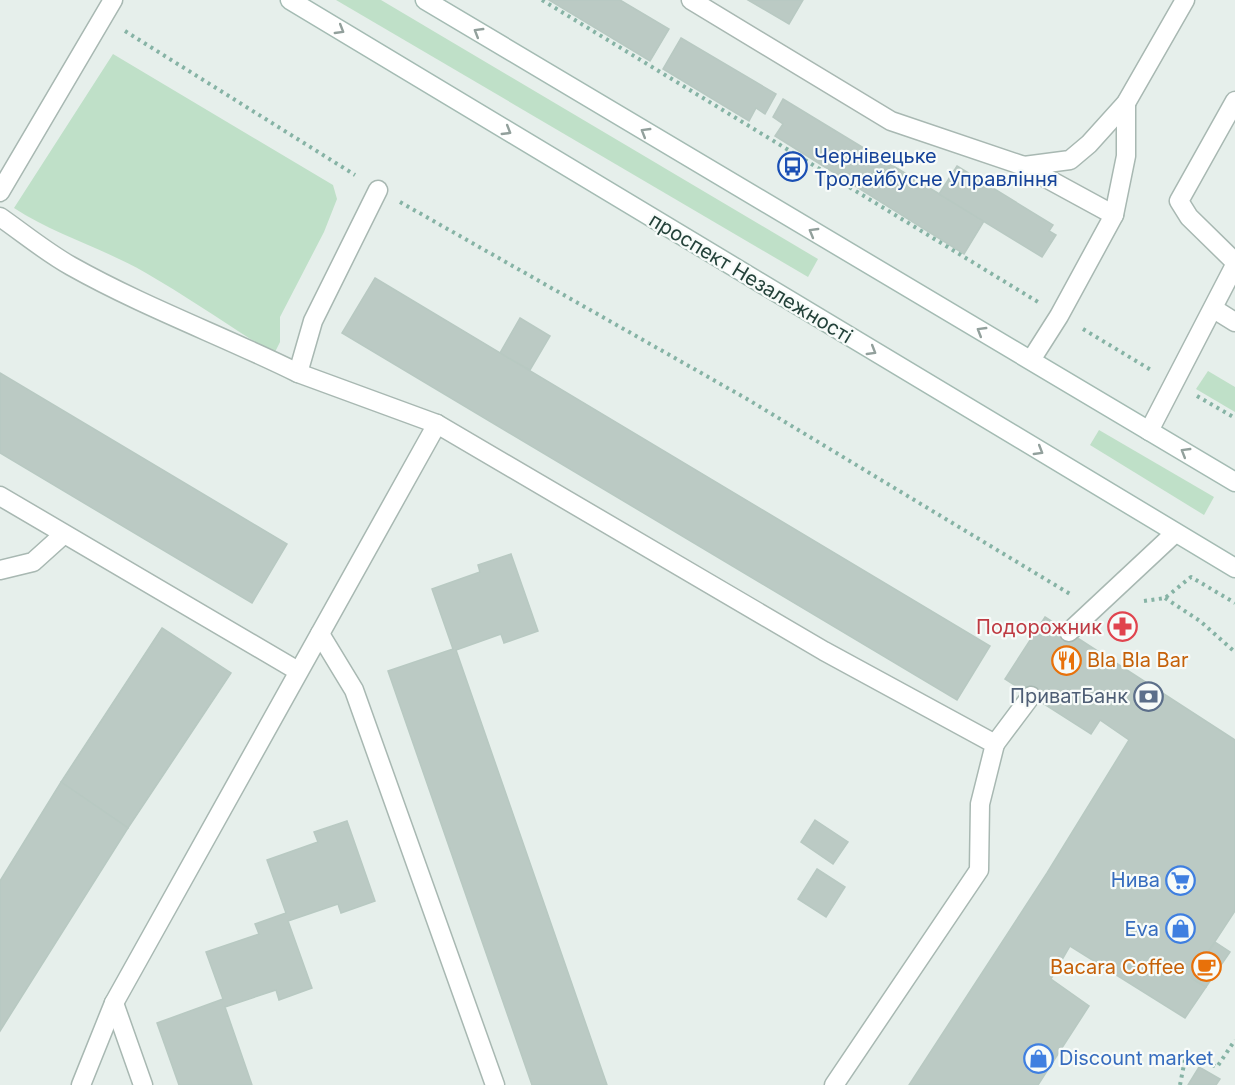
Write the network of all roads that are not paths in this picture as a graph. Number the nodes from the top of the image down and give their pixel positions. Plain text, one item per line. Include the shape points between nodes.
1 (113, 0) edge
2 (290, 0) edge
3 (425, 0) edge
4 (691, 0) edge
5 (1185, 0) edge
6 (1235, 101) edge
7 (1126, 104) junction
8 (1024, 166) junction
9 (378, 190) road end
10 (0, 192) edge
11 (1114, 215) junction
12 (0, 217) edge
13 (1235, 263) edge
14 (1214, 309) junction
15 (1235, 322) edge
16 (1031, 360) junction
17 (298, 373) junction
18 (437, 424) junction
19 (1149, 431) junction
20 (1235, 482) edge
21 (0, 496) edge
22 (1175, 533) junction
23 (63, 535) junction
24 (1235, 568) edge
25 (0, 570) edge
26 (1069, 632) dead end
27 (320, 634) junction
28 (298, 671) junction
29 (1031, 696) dead end
30 (995, 744) junction
31 (114, 1003) junction
32 (81, 1085) edge
33 (143, 1085) edge
34 (495, 1085) edge
35 (834, 1085) edge

1 - 10 main road
2 -> 22 main road, проспект Незалежності
16 -> 3 main road
4 - 8 main road via 891,121
5 - 7 main road
6 - 13 main road via 1179,201 1189,217
7 - 8 main road via 1070,160
7 - 11 main road via 1125,156
8 - 11 main road
9 - 17 main road via 313,321
11 - 16 main road
12 - 17 main road via 70,265 141,302
13 - 14 main road
14 - 15 main road
14 - 19 main road
16 - 19 main road
17 - 18 main road
18 - 27 main road
18 - 30 main road via 824,651
20 -> 19 main road
21 - 23 main road
22 - 24 main road, проспект Незалежності
22 - 26 main road
23 - 25 main road via 33,562
23 - 28 main road
27 - 28 main road
27 - 34 main road via 354,690
28 - 31 main road
29 - 30 main road
30 - 35 main road via 980,804 979,870
31 - 32 main road
31 - 33 main road

